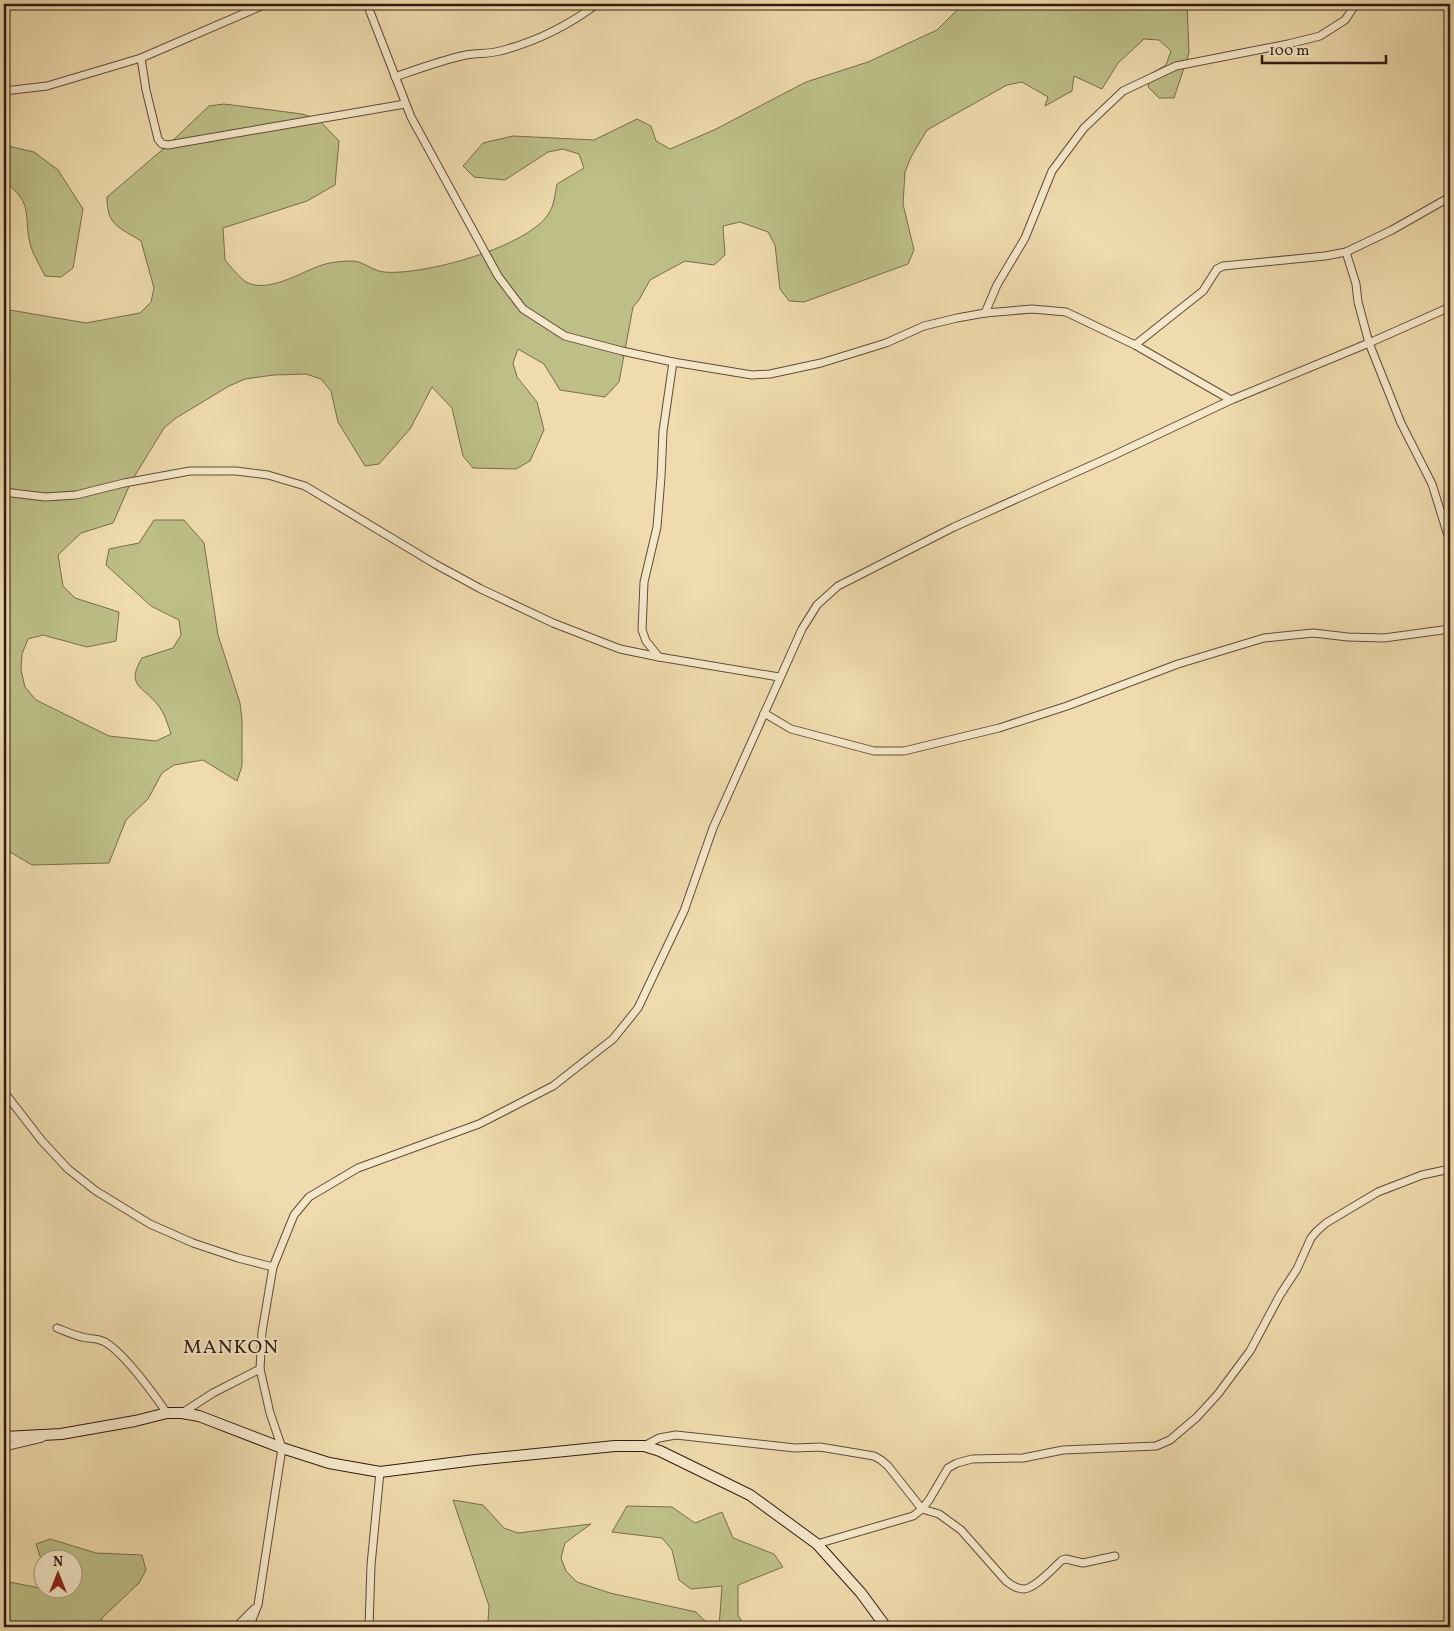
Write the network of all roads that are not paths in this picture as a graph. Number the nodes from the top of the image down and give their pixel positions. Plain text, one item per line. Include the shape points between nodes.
1 (266, 4) edge
2 (367, 4) edge
3 (597, 4) edge
4 (1356, 4) edge
5 (142, 58) junction
6 (395, 77) junction
7 (4, 91) edge
8 (405, 104) junction
9 (1450, 197) edge
10 (1346, 252) junction
11 (1450, 307) edge
12 (985, 313) junction
13 (1370, 343) junction
14 (1135, 345) junction
15 (673, 362) junction
16 (1231, 400) junction
17 (4, 492) edge
18 (1450, 542) edge
19 (1450, 629) edge
20 (659, 657) junction
21 (780, 677) junction
22 (764, 713) junction
23 (5, 1096) edge
24 (1450, 1169) edge
25 (273, 1267) junction
26 (56, 1328) dead end
27 (260, 1370) junction
28 (182, 1412) junction
29 (167, 1413) junction
30 (60, 1434) junction
31 (4, 1438) edge
32 (644, 1446) junction
33 (4, 1447) edge
34 (282, 1448) junction
35 (380, 1472) junction
36 (922, 1509) junction
37 (817, 1544) junction
38 (1115, 1556) dead end
39 (258, 1605) junction
40 (236, 1627) edge
41 (249, 1627) edge
42 (369, 1627) edge
43 (886, 1627) edge

1 - 5 street
2 - 6 street
3 - 6 street via 537,39 499,51 450,59
4 - 12 street via 1346,20 1320,36 1176,66 1123,91 1084,128 1052,171 1024,238
5 - 7 street via 47,86
5 - 8 street via 146,90 162,144
6 - 8 street
8 - 15 street via 477,240 523,310 565,336
9 - 10 street
10 - 13 street
10 - 14 street via 1223,266 1217,269 1203,291
11 - 13 street
12 - 14 street via 1032,309 1066,312
12 - 15 street via 924,326 886,343 822,363 770,374 752,375
13 - 16 street
13 - 18 street via 1401,423 1432,484
14 - 16 street
15 - 20 street via 663,430 656,527 644,582 642,630
16 - 21 street via 954,527 838,586 817,605
17 - 20 street via 45,497 76,495 190,471 268,475 305,486 481,589 620,648
19 - 22 street via 1378,639 1313,634 1264,638 1178,664 999,728 904,751 874,751 791,729
20 - 21 street
21 - 22 street
22 - 25 street via 713,828 684,911 638,1008 614,1039 553,1086 479,1124 358,1168 309,1197 294,1215
23 - 25 street via 68,1169 96,1191 150,1224 238,1258
24 - 36 street via 1422,1175 1378,1192 1317,1231 1250,1351 1218,1394 1170,1440 1156,1446 1063,1450 1024,1458 957,1462 948,1468
25 - 27 street via 262,1332
26 - 29 street via 106,1343 142,1380
27 - 28 street
27 - 34 street
28 - 29 street
28 - 34 street
29 - 30 street
30 - 31 street
30 - 33 street
32 - 35 street via 615,1446
32 - 36 street via 659,1438 676,1435 874,1456 888,1466
32 - 37 street via 750,1495
34 - 35 street via 329,1463
34 - 39 street
35 - 42 street
36 - 37 street via 905,1519
36 - 38 street via 938,1514 961,1530 1014,1587 1034,1586 1062,1560 1083,1563
37 - 43 street via 861,1593
39 - 40 street
39 - 41 street

